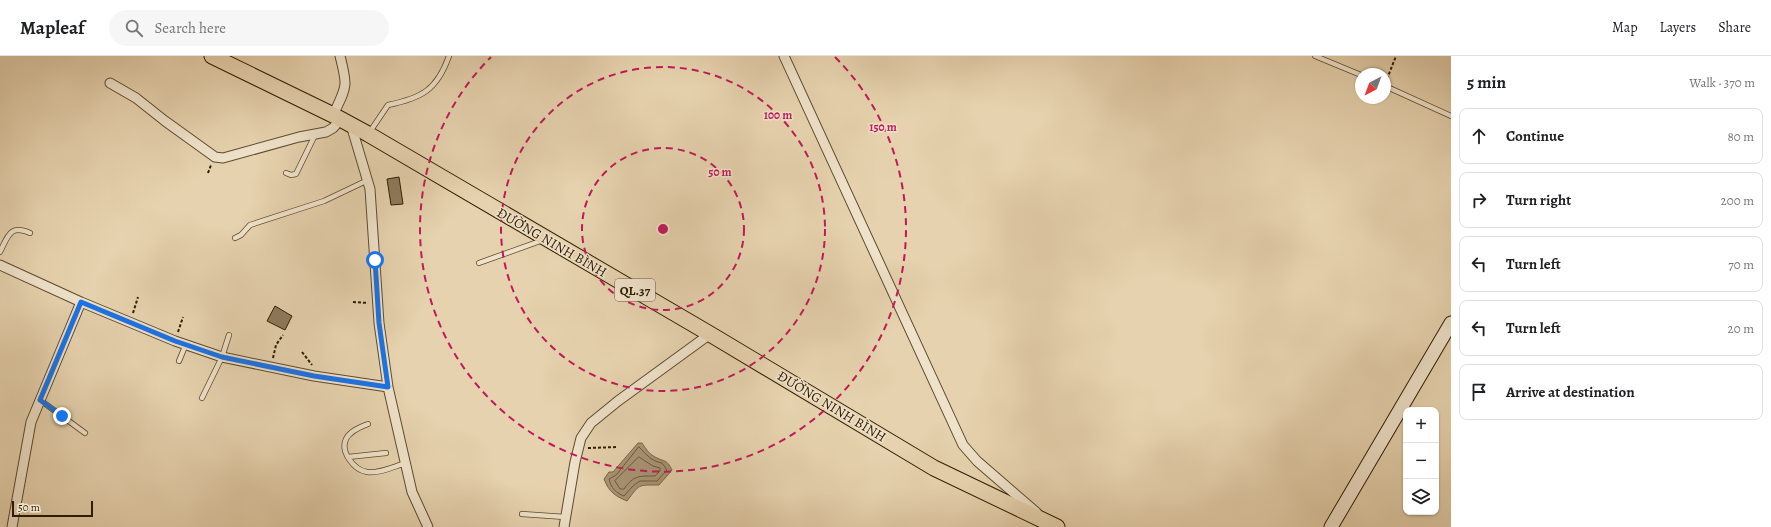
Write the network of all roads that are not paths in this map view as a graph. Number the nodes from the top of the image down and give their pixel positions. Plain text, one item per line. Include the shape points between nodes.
1 (212, 56) edge
2 (340, 56) edge
3 (449, 56) edge
4 (784, 56) edge
5 (1315, 56) edge
6 (1355, 73) edge
7 (110, 83) dead end
8 (1391, 89) edge
9 (1451, 116) edge
10 (342, 120) junction
11 (316, 133) junction
12 (368, 134) junction
13 (286, 173) dead end
14 (368, 180) junction
15 (30, 233) dead end
16 (236, 238) dead end
17 (547, 239) junction
18 (0, 252) edge
19 (479, 263) dead end
20 (0, 265) edge
21 (81, 302) junction
22 (1451, 323) edge
23 (710, 334) junction
24 (229, 335) dead end
25 (186, 344) junction
26 (222, 357) junction
27 (179, 361) dead end
28 (388, 387) junction
29 (202, 398) dead end
30 (40, 400) junction
31 (368, 424) dead end
32 (85, 433) dead end
33 (386, 453) dead end
34 (348, 457) junction
35 (406, 462) junction
36 (522, 514) dead end
37 (565, 517) junction
38 (1055, 526) edge
39 (12, 527) edge
40 (428, 527) edge
41 (564, 527) edge
42 (1331, 527) edge

1 - 10 highway, ĐƯỜNG NINH BÌNH / QL.37
2 - 10 street via 346,80
3 - 12 lane via 441,75 428,91 388,105
4 - 38 street via 963,445 977,461
5 - 6 lane
7 - 11 street via 136,98 165,122 215,156 230,157
8 - 9 lane
10 - 11 street via 326,132
10 - 12 highway, ĐƯỜNG NINH BÌNH / QL.37
10 - 14 street
11 - 13 lane via 296,174
12 - 17 highway, ĐƯỜNG NINH BÌNH / QL.37
14 - 16 lane via 324,201 250,225
14 - 28 street via 379,323
15 - 18 lane via 15,230
17 - 19 lane
17 - 23 highway, ĐƯỜNG NINH BÌNH / QL.37
20 - 21 street
21 - 25 street
21 - 30 street
22 - 42 main road
23 - 37 street via 592,423 581,438 578,448
23 - 38 highway, ĐƯỜNG NINH BÌNH / QL.37 via 934,468
24 - 26 lane
25 - 26 street
25 - 27 lane
26 - 28 street via 314,376
26 - 29 lane
28 - 35 street
30 - 32 lane
30 - 39 street via 31,422
31 - 34 lane via 356,429 346,438 344,446
33 - 34 lane
34 - 35 lane via 352,464 366,472 375,472
35 - 40 street via 412,492
36 - 37 lane
37 - 41 street

